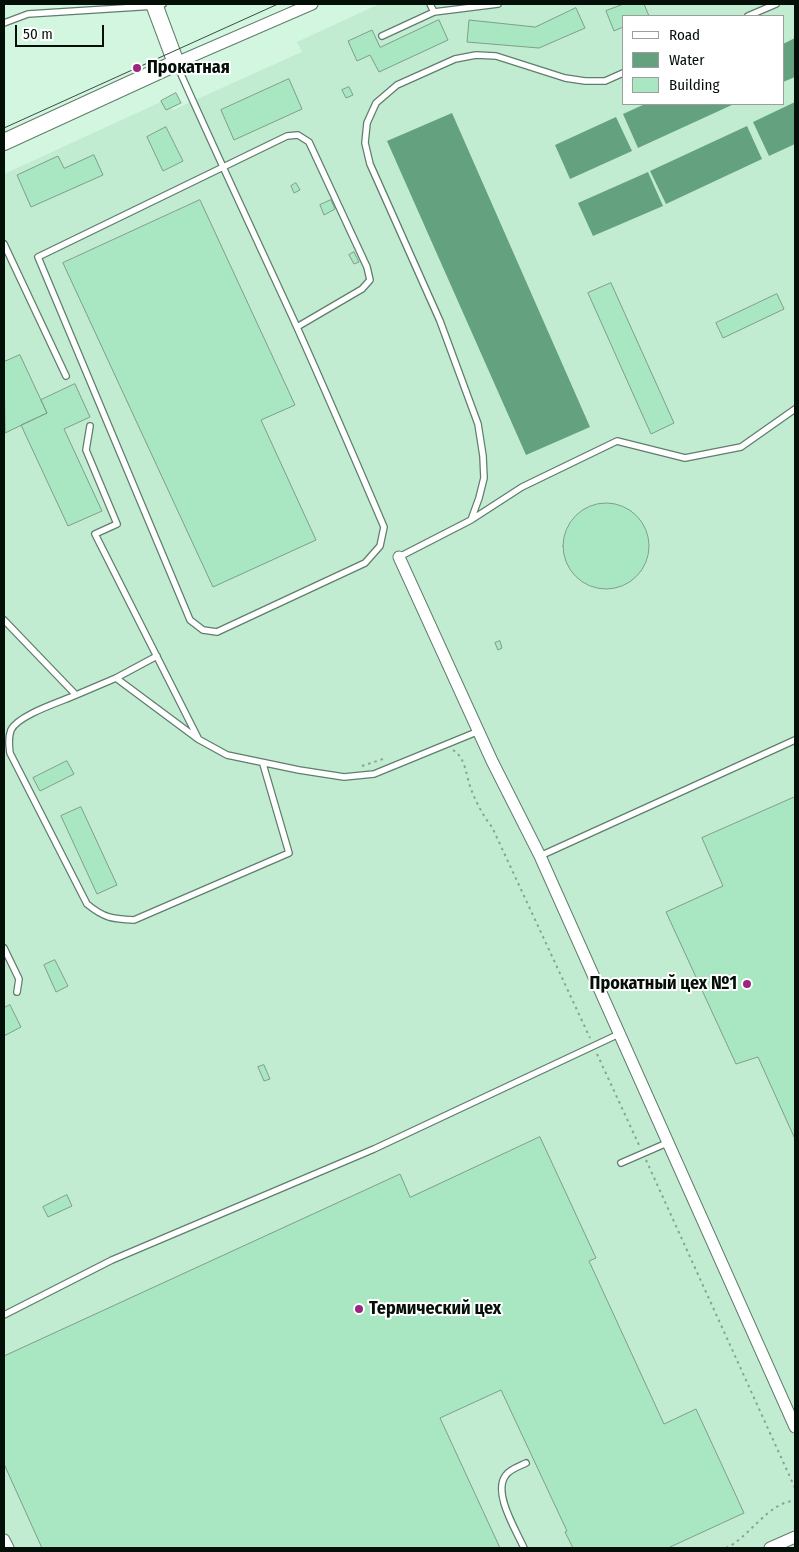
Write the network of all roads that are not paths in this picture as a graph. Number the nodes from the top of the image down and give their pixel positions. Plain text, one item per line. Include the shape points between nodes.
1 (312, 4) edge
2 (430, 4) edge
3 (498, 4) edge
4 (776, 4) edge
5 (157, 5) edge
6 (434, 12) junction
7 (750, 15) edge
8 (4, 23) edge
9 (382, 36) dead end
10 (176, 63) junction
11 (622, 73) edge
12 (4, 142) edge
13 (222, 166) junction
14 (4, 244) edge
15 (297, 327) junction
16 (66, 376) dead end
17 (795, 409) edge
18 (90, 426) dead end
19 (470, 520) junction
20 (399, 558) joint
21 (4, 620) edge
22 (157, 656) junction
23 (116, 678) junction
24 (76, 696) junction
25 (478, 731) junction
26 (198, 738) junction
27 (795, 740) edge
28 (263, 764) junction
29 (540, 856) junction
30 (4, 948) edge
31 (17, 992) dead end
32 (619, 1034) junction
33 (667, 1142) junction
34 (621, 1163) dead end
35 (4, 1315) edge
36 (795, 1427) edge
37 (526, 1463) dead end
38 (795, 1538) edge
39 (4, 1540) edge
40 (8, 1548) edge
41 (524, 1548) edge
42 (770, 1548) edge

1 - 10 street
2 - 6 lane
3 - 6 lane
4 - 7 lane
5 - 8 lane via 28,14
5 - 10 main road
6 - 9 lane
10 - 12 main road
10 - 13 lane
11 - 19 lane via 605,80 585,81 496,56 454,59 397,85 376,104 366,123 365,143 370,164 440,321 478,424 484,478
13 - 15 lane
13 - 15 lane via 287,136 298,135 309,142 367,267 370,280 362,290
13 - 15 lane via 38,257 190,620 203,630 216,632 365,562 380,546 384,526
14 - 16 lane
17 - 19 lane via 742,447 685,458 617,441 522,487
18 - 22 lane via 86,450 117,524 95,534
19 - 20 lane
20 - 25 street
21 - 24 lane
22 - 23 lane
22 - 26 lane
23 - 24 lane
23 - 26 lane
24 - 28 lane via 19,721 8,742 10,753 86,904 100,914 134,920 289,853
25 - 28 lane via 374,774 344,777
25 - 29 street
26 - 28 lane via 227,755
27 - 29 lane
29 - 32 street
30 - 31 lane via 19,979
32 - 33 street
32 - 35 lane via 374,1149 112,1260
33 - 34 lane
33 - 36 street
37 - 41 lane via 506,1474 500,1485 501,1497
38 - 42 street
39 - 40 street

